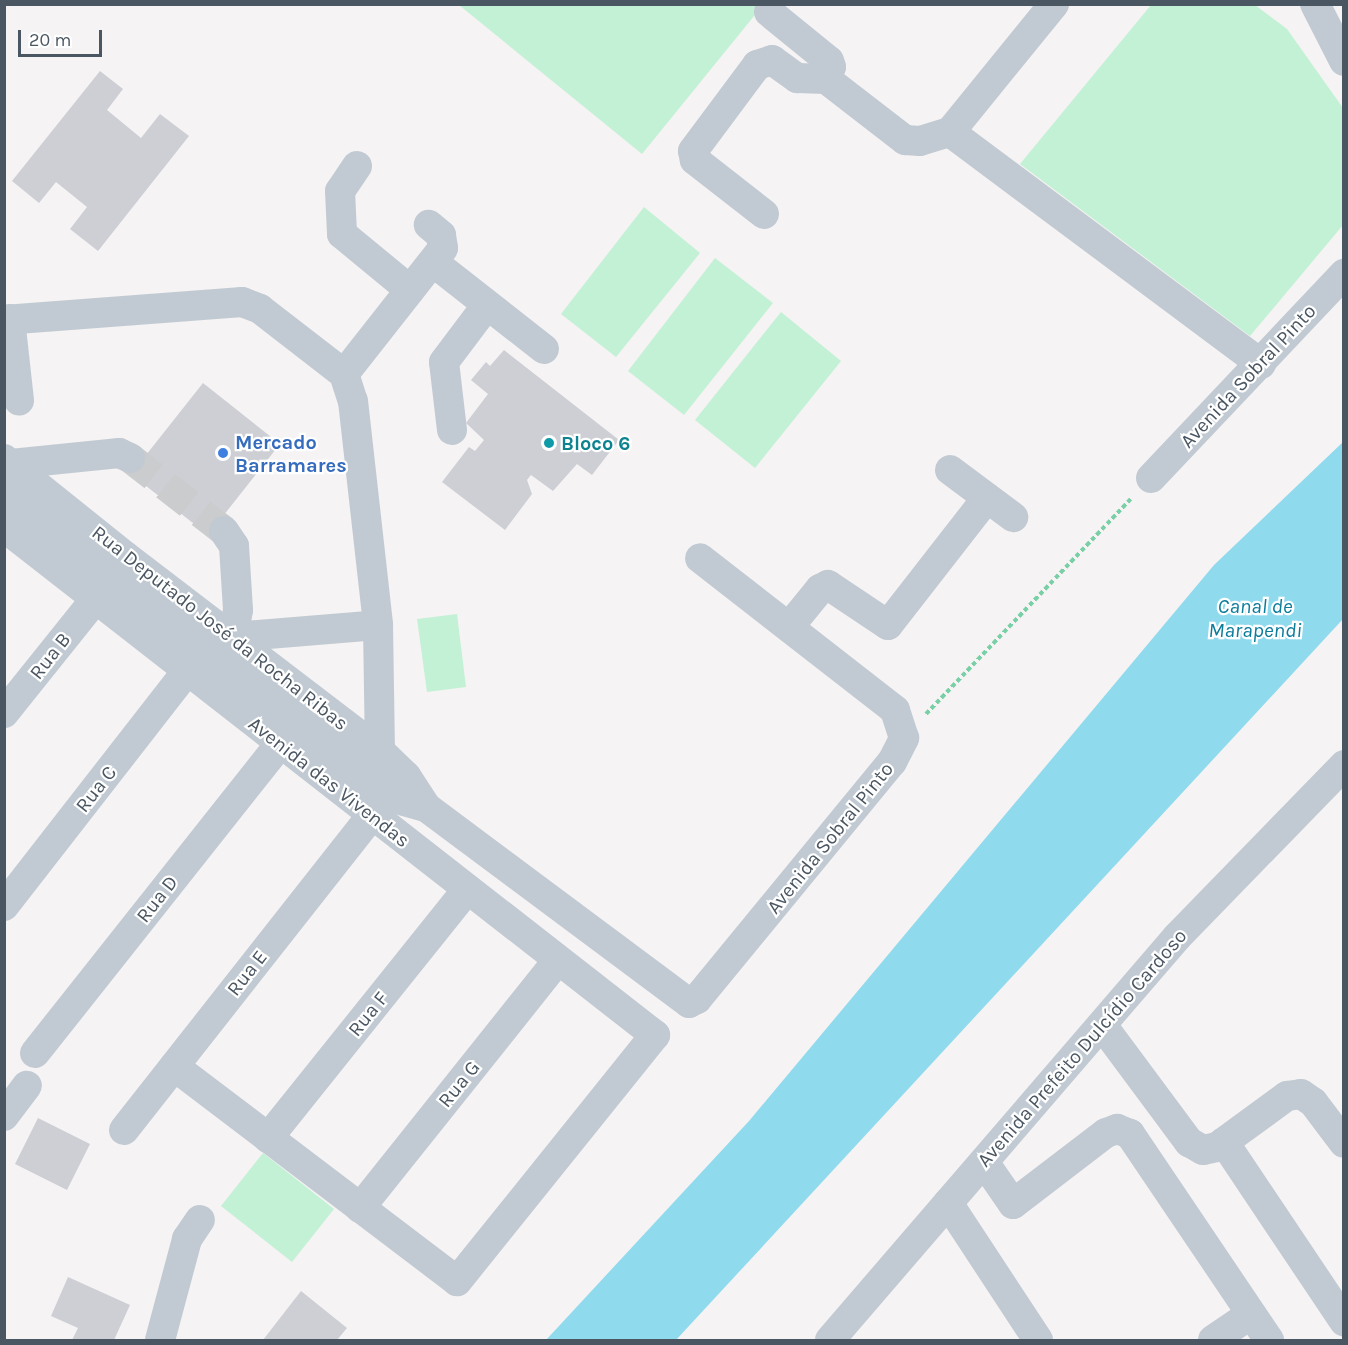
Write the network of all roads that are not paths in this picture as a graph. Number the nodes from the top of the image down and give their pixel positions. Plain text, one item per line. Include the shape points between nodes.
1 (1054, 4) edge
2 (1293, 4) edge
3 (769, 12) dead end
4 (1321, 17) edge
5 (1344, 61) edge
6 (826, 80) junction
7 (950, 132) junction
8 (357, 166) dead end
9 (764, 214) dead end
10 (429, 225) dead end
11 (433, 262) junction
12 (1344, 274) edge
13 (410, 290) junction
14 (487, 304) junction
15 (8, 320) edge
16 (544, 349) dead end
17 (1261, 364) junction
18 (344, 374) junction
19 (19, 401) dead end
20 (452, 430) dead end
21 (130, 458) tunnel mouth
22 (8, 462) edge
23 (950, 470) dead end
24 (1151, 478) road end
25 (4, 493) edge
26 (987, 498) junction
27 (1012, 517) dead end
28 (4, 527) edge
29 (224, 531) tunnel mouth
30 (700, 558) dead end
31 (96, 598) junction
32 (378, 625) junction
33 (789, 627) junction
34 (233, 637) junction
35 (187, 671) junction
36 (4, 713) edge
37 (280, 744) junction
38 (380, 752) junction
39 (1344, 765) edge
40 (359, 773) junction
41 (426, 807) junction
42 (371, 816) junction
43 (467, 890) junction
44 (4, 906) edge
45 (558, 960) junction
46 (685, 1003) joint
47 (1102, 1025) junction
48 (34, 1053) dead end
49 (174, 1066) junction
50 (27, 1086) dead end
51 (4, 1116) edge
52 (124, 1130) dead end
53 (268, 1138) junction
54 (1224, 1142) junction
55 (1344, 1143) edge
56 (984, 1162) junction
57 (948, 1203) junction
58 (360, 1208) junction
59 (200, 1220) dead end
60 (1251, 1314) junction
61 (1344, 1321) edge
62 (160, 1341) edge
63 (830, 1341) edge
64 (1038, 1341) edge
65 (1213, 1341) edge
66 (1269, 1341) edge

1 - 7 street
2 - 4 street
3 - 6 street via 829,61
4 - 5 street
6 - 7 street via 905,140 920,141
6 - 9 street via 806,81 772,60 764,60 696,143 695,160
7 - 17 street
8 - 13 street via 340,191 342,234
10 - 11 street via 443,241 443,248
11 - 13 street
11 - 14 street
12 - 17 street, Avenida Sobral Pinto
13 - 18 street
14 - 16 street
14 - 20 street via 444,362
15 - 18 street via 242,302 260,309
15 - 19 street
17 - 24 street, Avenida Sobral Pinto
18 - 32 street via 352,401
21 - 22 street via 119,453
22 - 34 street, Rua Deputado José da Rocha Ribas
23 - 26 street
25 - 40 street, Rua Deputado José da Rocha Ribas
26 - 27 street
26 - 33 street via 893,621 880,623 828,585 820,589
28 - 31 street, Avenida das Vivendas
29 - 34 street via 234,546 238,610
30 - 33 street
31 - 35 street, Avenida das Vivendas
31 - 36 street, Rua B
32 - 34 street
32 - 38 street
33 - 46 street, Avenida Sobral Pinto via 895,710 904,738 892,762 705,990 693,1003
34 - 38 street, Rua Deputado José da Rocha Ribas
35 - 37 street, Avenida das Vivendas
35 - 44 street, Rua C
37 - 42 street, Avenida das Vivendas
37 - 48 street, Rua D
38 - 40 street
38 - 41 street, Rua Deputado José da Rocha Ribas via 406,776
39 - 47 street, Avenida Prefeito Dulcídio Cardoso via 1177,937
40 - 41 street, Rua Deputado José da Rocha Ribas via 390,797
41 - 46 street, Rua Deputado José da Rocha Ribas
42 - 43 street, Avenida das Vivendas
42 - 49 street, Rua E
43 - 45 street, Avenida das Vivendas
43 - 53 street, Rua F
45 - 58 street, Rua G
45 - 58 street, Avenida das Vivendas via 655,1035 457,1281
47 - 54 street via 1189,1142 1203,1150
47 - 56 street, Avenida Prefeito Dulcídio Cardoso
49 - 52 street, Rua E
49 - 53 street
50 - 51 street
53 - 58 street
54 - 55 street via 1287,1096 1301,1094 1313,1102
54 - 61 street
56 - 57 street, Avenida Prefeito Dulcídio Cardoso
56 - 60 street via 1013,1204 1106,1133 1117,1129 1130,1134
57 - 63 street, Avenida Prefeito Dulcídio Cardoso
57 - 64 street
59 - 62 street via 187,1239
60 - 65 street
60 - 66 street

